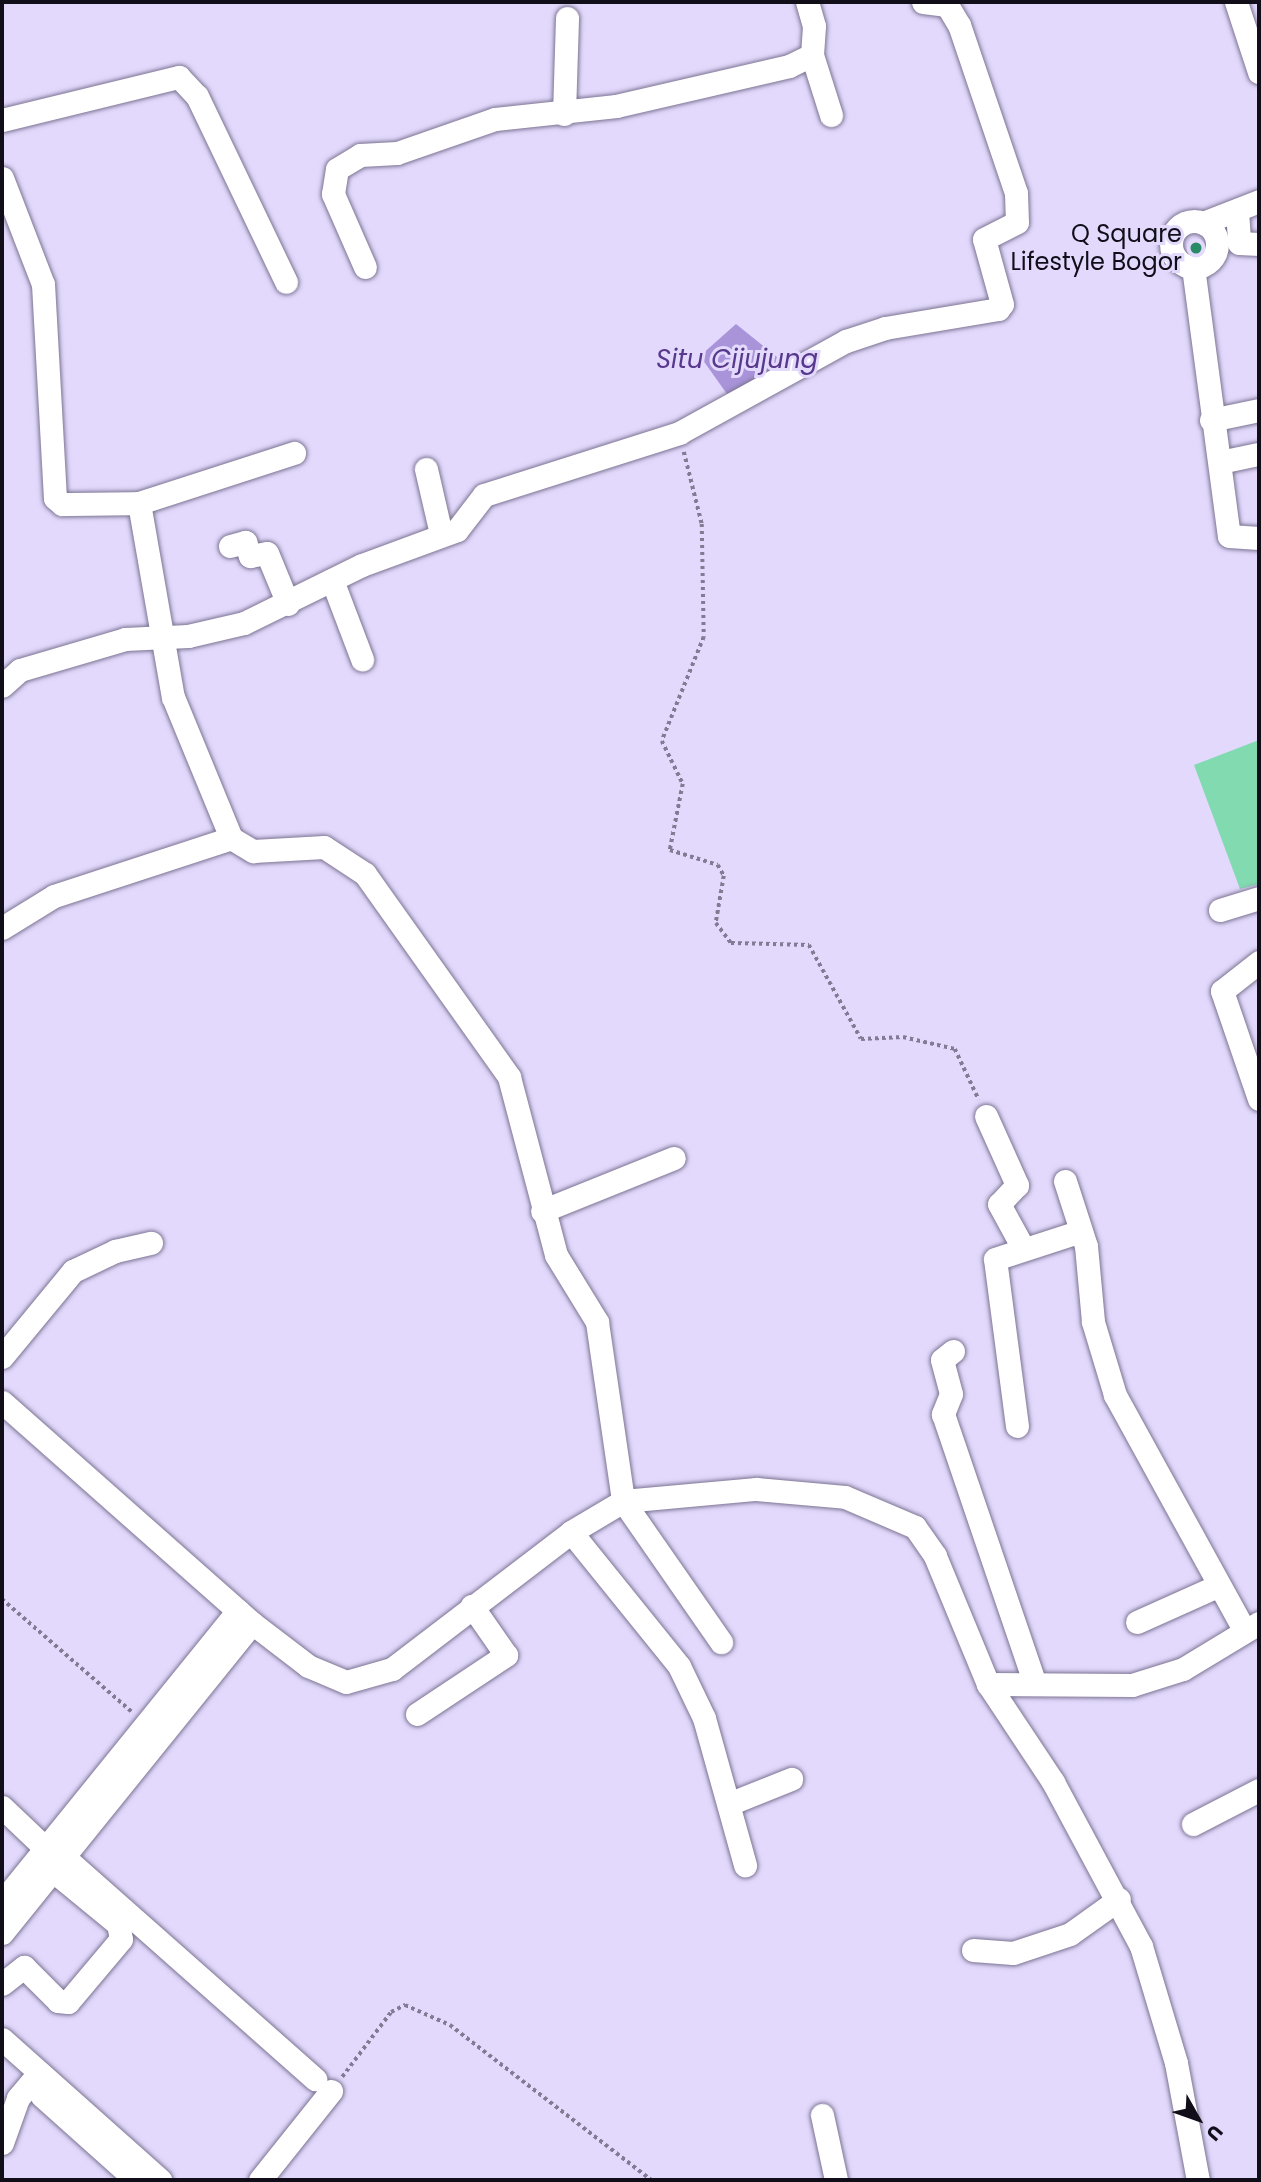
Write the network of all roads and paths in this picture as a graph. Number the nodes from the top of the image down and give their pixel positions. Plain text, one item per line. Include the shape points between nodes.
1 (807, 2) edge
2 (923, 2) edge
3 (1236, 2) edge
4 (567, 18) dead end
5 (812, 55) junction
6 (1259, 72) edge
7 (564, 114) junction
8 (831, 115) dead end
9 (2, 120) edge
10 (2, 178) edge
11 (1252, 207) edge
12 (1203, 223) junction
13 (1259, 244) edge
14 (365, 267) dead end
15 (1193, 267) junction
16 (286, 282) dead end
17 (1259, 410) edge
18 (1211, 420) junction
19 (678, 433) junction
20 (294, 453) dead end
21 (1259, 454) edge
22 (1220, 462) junction
23 (426, 469) dead end
24 (139, 503) junction
25 (441, 534) junction
26 (1259, 538) edge
27 (230, 546) dead end
28 (332, 580) junction
29 (288, 604) junction
30 (158, 633) junction
31 (362, 659) dead end
32 (2, 686) edge
33 (231, 838) junction
34 (1259, 898) edge
35 (1220, 910) dead end
36 (2, 928) edge
37 (1259, 961) edge
38 (1259, 1099) edge
39 (986, 1116) joint
40 (674, 1158) dead end
41 (1065, 1181) dead end
42 (542, 1211) junction
43 (1081, 1231) junction
44 (150, 1243) dead end
45 (1022, 1246) junction
46 (953, 1351) dead end
47 (2, 1357) edge
48 (2, 1402) edge
49 (1017, 1426) dead end
50 (623, 1501) junction
51 (571, 1532) junction
52 (1215, 1587) junction
53 (2, 1599) edge
54 (472, 1606) junction
55 (245, 1617) junction
56 (1137, 1622) dead end
57 (1252, 1627) edge
58 (721, 1642) dead end
59 (992, 1684) junction
60 (1030, 1684) junction
61 (417, 1714) dead end
62 (146, 1724) junction
63 (791, 1779) dead end
64 (1259, 1790) edge
65 (731, 1803) junction
66 (2, 1807) edge
67 (1193, 1824) dead end
68 (54, 1858) junction
69 (745, 1865) dead end
70 (1119, 1899) junction
71 (2, 1902) edge
72 (2, 1933) edge
73 (973, 1950) dead end
74 (2, 1984) edge
75 (2, 2039) edge
76 (2, 2060) edge
77 (34, 2078) junction
78 (323, 2085) junction
79 (822, 2115) dead end
80 (105, 2142) junction
81 (2, 2143) edge
82 (136, 2180) edge
83 (160, 2180) edge
84 (260, 2180) edge
85 (652, 2180) edge
86 (835, 2180) edge
87 (1198, 2180) edge

1 - 5 street via 814,26
2 - 19 street via 947,5 959,26 1016,193 1017,222 984,239 1001,307 885,328 846,341
3 - 6 street
4 - 7 street
5 - 7 street via 789,66
5 - 8 street
7 - 14 street via 495,119 397,153 360,155 337,169 333,194
9 - 16 street via 179,77 197,96
10 - 24 street via 44,284 55,498 62,504
11 - 12 street
11 - 13 street via 1239,243
12 - 15 street via 1215,234 1216,249 1208,262
12 - 15 street via 1181,226 1172,239 1174,254
15 - 18 street
17 - 18 street
18 - 22 street
19 - 25 street via 484,495 457,530
19 - 39 path via 702,524 704,637 662,741 683,784 670,850 718,865 724,876 716,923 731,943 809,944 861,1039 903,1037 955,1049
20 - 24 street
21 - 22 street
22 - 26 street via 1229,536
23 - 25 street
24 - 30 street
25 - 28 street
27 - 29 street via 245,542 250,556 267,553
28 - 29 street
28 - 31 street
29 - 30 street via 217,639
30 - 32 street via 20,670
30 - 33 street via 173,697
33 - 36 street via 54,896
33 - 42 street via 253,851 324,847 365,874 509,1077
34 - 35 street
37 - 38 street via 1222,991
39 - 45 street via 1017,1185 999,1204
40 - 42 street
41 - 43 street
42 - 50 street via 564,1273 597,1322
43 - 45 street
43 - 52 street via 1104,1368
44 - 47 street via 115,1251 73,1271
45 - 49 street via 994,1263
46 - 60 street via 942,1360 951,1394 943,1414
48 - 55 street
50 - 51 street
50 - 58 street
50 - 59 street via 756,1489 845,1497 903,1518 930,1545
51 - 54 street
51 - 65 street via 679,1666 704,1718
52 - 56 street
52 - 57 street
53 - 62 path
54 - 55 street via 419,1651 362,1681 332,1679
54 - 61 street via 506,1655
55 - 62 street
55 - 68 street
57 - 60 street via 1183,1668 1132,1685
59 - 60 street
59 - 70 street
62 - 68 street
63 - 65 street
64 - 67 street
65 - 69 street
66 - 68 street
68 - 71 street
68 - 72 street
68 - 74 street via 118,1924 121,1939 68,2002 58,2001 24,1967
68 - 78 street
70 - 73 street via 1070,1934 1013,1953
70 - 87 street via 1167,2028
75 - 77 street
76 - 77 street
77 - 80 street
77 - 81 street
78 - 84 street
78 - 85 path via 391,2012 405,2005 450,2025
79 - 86 street
80 - 82 street
80 - 83 street

